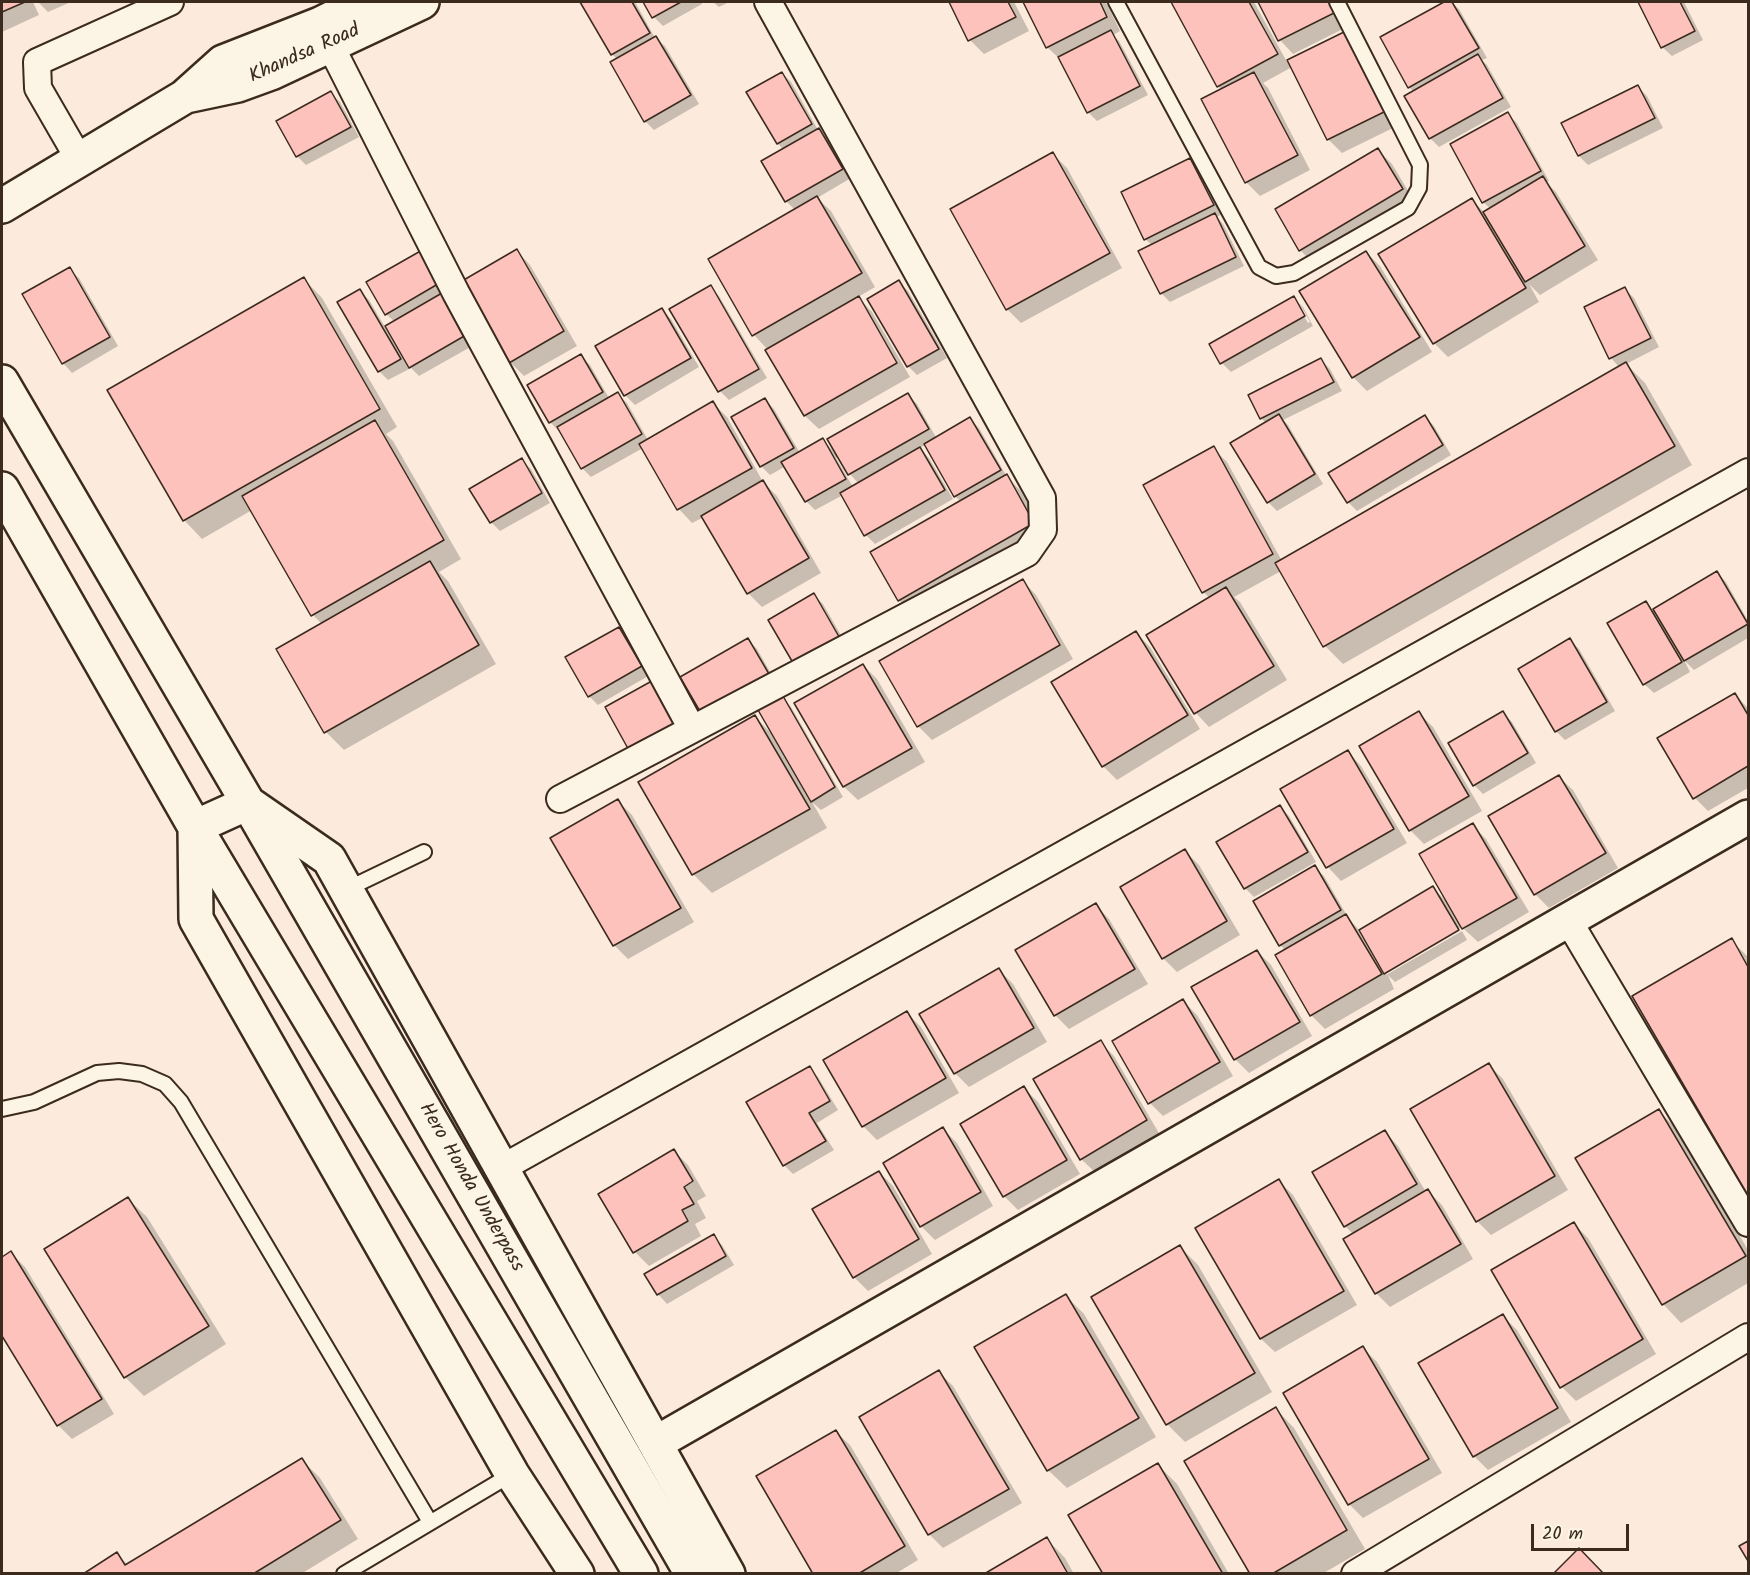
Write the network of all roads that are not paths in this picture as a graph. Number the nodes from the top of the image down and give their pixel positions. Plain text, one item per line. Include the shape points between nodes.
1 (170, 2) edge
2 (365, 2) edge
3 (422, 2) edge
4 (768, 2) edge
5 (1116, 2) edge
6 (1337, 2) edge
7 (325, 35) junction
8 (79, 159) junction
9 (2, 206) edge
10 (2, 382) edge
11 (1749, 472) edge
12 (2, 489) edge
13 (692, 729) junction
14 (560, 799) dead end
15 (248, 803) junction
16 (1749, 817) edge
17 (195, 827) junction
18 (424, 852) dead end
19 (345, 890) junction
20 (1568, 920) junction
21 (2, 1109) edge
22 (502, 1168) junction
23 (1749, 1223) edge
24 (1749, 1337) edge
25 (656, 1443) junction
26 (512, 1474) junction
27 (430, 1522) junction
28 (344, 1574) edge
29 (577, 1574) edge
30 (641, 1574) edge
31 (692, 1574) edge
32 (728, 1574) edge
33 (1355, 1574) edge

1 - 8 street via 37,62 38,88
2 - 7 main road, Khandsa Road
3 - 7 main road, Khandsa Road
4 - 13 street via 1042,498 1042,530 1027,553
5 - 6 lane via 1259,267 1276,276 1294,273 1408,208 1419,188 1419,165
7 - 8 main road, Khandsa Road via 223,62 184,97
7 - 13 street via 456,293
8 - 9 main road, Khandsa Road
10 - 15 main road, Hero Honda Underpass
11 - 22 street
12 - 17 main road
13 - 14 street
15 - 17 main road
15 - 19 main road via 329,859
15 - 31 main road, Hero Honda Underpass
16 - 20 main road
17 - 26 main road via 196,919
17 - 30 main road
18 - 19 lane
19 - 22 main road
20 - 23 street
20 - 25 main road
21 - 27 lane via 34,1102 97,1073 142,1074 165,1084 181,1102
22 - 25 main road
24 - 33 street
25 - 32 main road
26 - 27 lane
26 - 29 main road
27 - 28 lane

